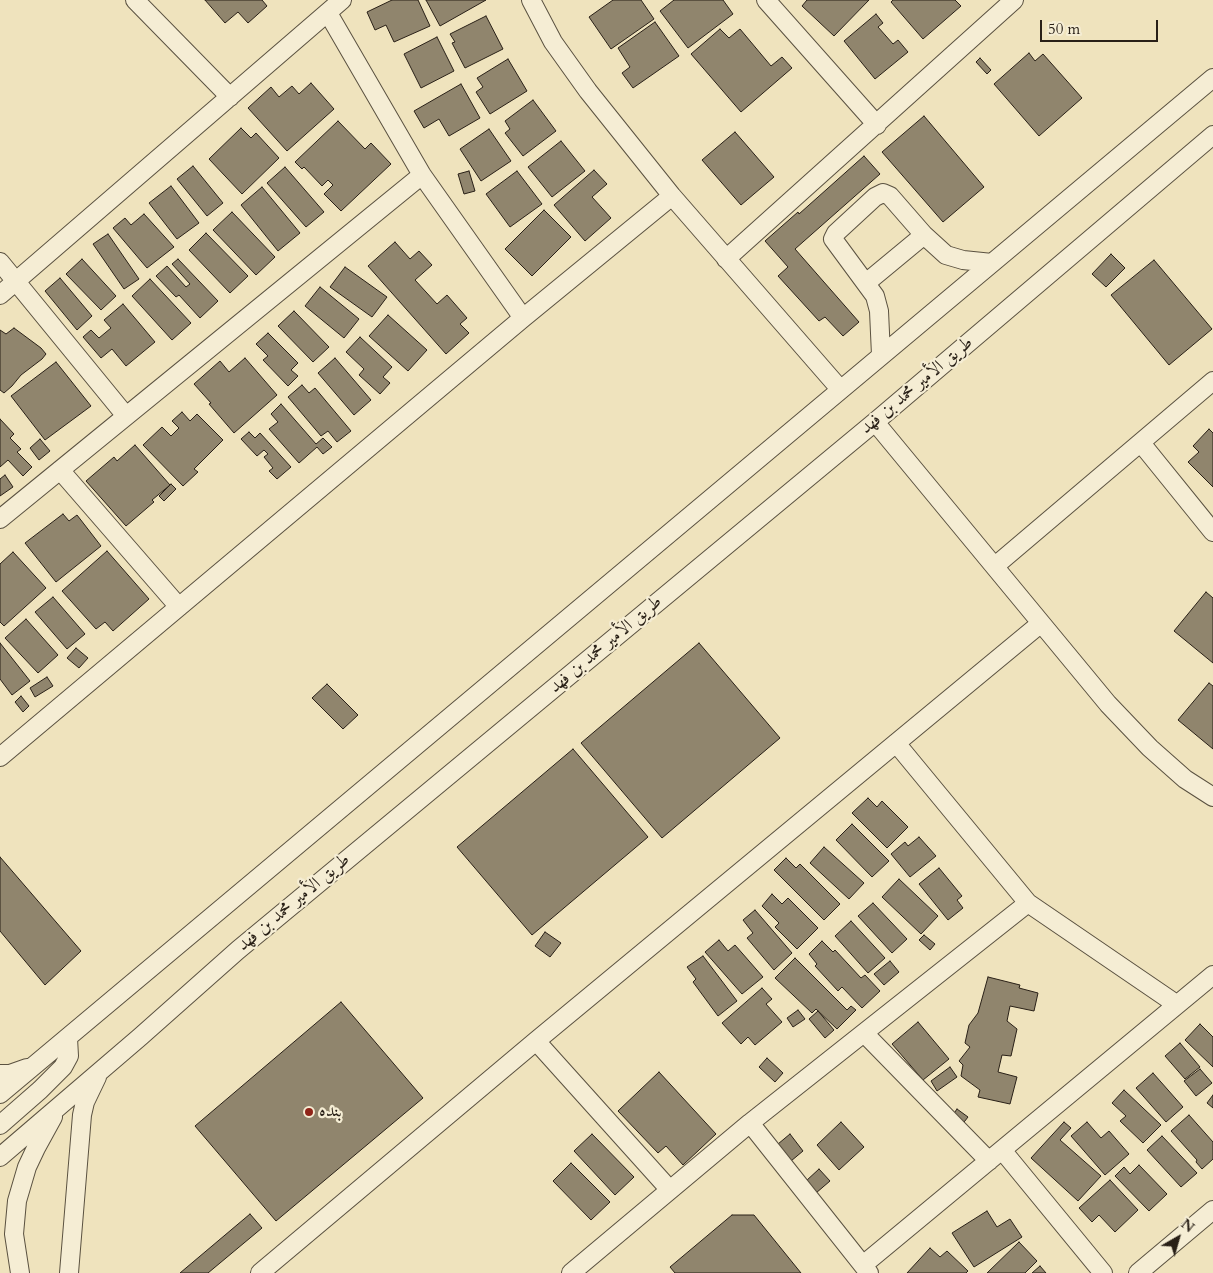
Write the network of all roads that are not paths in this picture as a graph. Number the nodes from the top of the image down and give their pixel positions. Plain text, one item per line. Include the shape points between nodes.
1 (135, 0) edge
2 (342, 0) edge
3 (531, 0) edge
4 (766, 0) edge
5 (1006, 3) edge
6 (328, 13) junction
7 (1213, 78) edge
8 (230, 97) junction
9 (877, 125) junction
10 (1213, 135) edge
11 (422, 174) junction
12 (672, 196) junction
13 (924, 235) junction
14 (726, 259) junction
15 (0, 262) edge
16 (992, 263) junction
17 (16, 282) junction
18 (866, 283) junction
19 (0, 295) edge
20 (523, 318) junction
21 (882, 355) junction
22 (1213, 381) edge
23 (840, 389) junction
24 (126, 416) junction
25 (875, 422) junction
26 (1141, 443) junction
27 (60, 470) junction
28 (0, 519) edge
29 (1213, 532) edge
30 (995, 566) junction
31 (180, 607) junction
32 (1040, 624) junction
33 (896, 743) junction
34 (0, 757) edge
35 (1213, 797) edge
36 (1028, 903) junction
37 (1213, 975) edge
38 (1176, 1004) junction
39 (864, 1033) junction
40 (68, 1038) junction
41 (536, 1041) junction
42 (37, 1064) junction
43 (104, 1067) junction
44 (0, 1074) edge
45 (1, 1093) edge
46 (60, 1105) junction
47 (750, 1123) junction
48 (0, 1125) edge
49 (995, 1156) junction
50 (0, 1157) edge
51 (670, 1190) junction
52 (1213, 1210) edge
53 (866, 1269) edge
54 (20, 1273) edge
55 (69, 1273) edge
56 (260, 1273) edge
57 (571, 1273) edge
58 (1103, 1273) edge
59 (1138, 1273) edge

1 - 8 street
2 - 6 street
3 - 12 street via 553,42 588,92
4 - 9 street
5 - 9 street
6 - 8 street
6 - 11 street
7 - 16 street
8 - 17 street
9 - 14 street
10 - 25 street, طريق الأمير محمد بن فهد
11 - 20 street
11 - 24 street
12 - 14 street
12 - 20 street
13 - 16 street via 946,255
13 - 18 street
13 - 18 street via 890,196 883,193 875,197 833,239
14 - 23 street
15 - 17 street
16 - 21 street
17 - 19 street
17 - 24 street
18 - 21 street via 875,296 879,311
20 - 31 street
21 - 23 street
22 - 26 street
23 - 40 street
24 - 27 street
25 - 30 street
25 - 43 street, طريق الأمير محمد بن فهد via 238,950
26 - 29 street
26 - 30 street
27 - 28 street
27 - 31 street
30 - 32 street
31 - 34 street
32 - 33 street
32 - 35 street via 1150,748 1185,779
33 - 36 street
33 - 41 street
36 - 38 street
36 - 39 street
37 - 38 street
38 - 49 street
39 - 47 street
39 - 49 street
40 - 42 street
40 - 48 street via 69,1056 63,1067
41 - 51 street
41 - 56 street
42 - 44 street via 22,1071
42 - 45 street
43 - 46 street, طريق الأمير محمد بن فهد
43 - 55 street via 92,1086 82,1115
46 - 50 street, طريق الأمير محمد بن فهد
46 - 54 street via 36,1148 19,1192 14,1234
47 - 51 street
47 - 53 street
49 - 53 street
49 - 58 street
51 - 57 street
52 - 59 street

